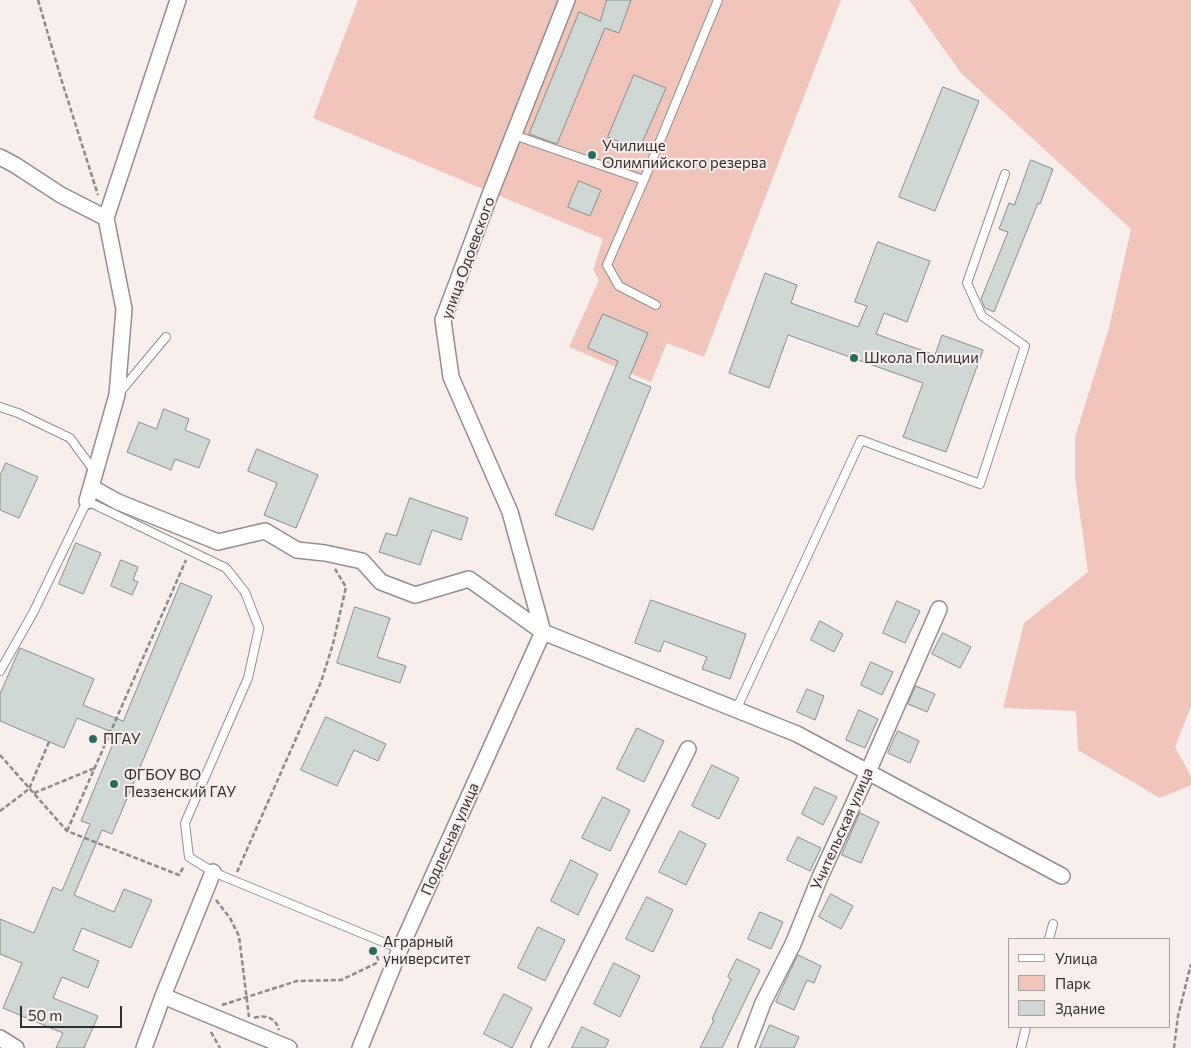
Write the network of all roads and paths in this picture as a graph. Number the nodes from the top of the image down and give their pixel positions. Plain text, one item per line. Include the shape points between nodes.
1 (38, 0) edge
2 (178, 0) edge
3 (567, 0) edge
4 (718, 0) edge
5 (514, 135) junction
6 (0, 157) edge
7 (1005, 174) dead end
8 (644, 180) junction
9 (106, 218) junction
10 (656, 306) dead end
11 (166, 337) dead end
12 (117, 395) junction
13 (0, 407) edge
14 (95, 472) junction
15 (89, 494) junction
16 (190, 550) junction
17 (325, 553) junction
18 (939, 609) dead end
19 (543, 632) junction
20 (0, 671) edge
21 (736, 710) junction
22 (49, 742) dead end
23 (688, 749) dead end
24 (0, 756) edge
25 (96, 768) junction
26 (868, 772) junction
27 (30, 788) junction
28 (34, 793) junction
29 (0, 811) edge
30 (68, 831) junction
31 (189, 857) junction
32 (214, 872) junction
33 (1062, 876) dead end
34 (233, 880) junction
35 (206, 890) junction
36 (1053, 924) dead end
37 (1049, 938) edge
38 (400, 949) junction
39 (379, 962) dead end
40 (1191, 964) edge
41 (163, 996) junction
42 (247, 997) junction
43 (200, 1012) junction
44 (250, 1022) dead end
45 (1026, 1028) edge
46 (0, 1038) edge
47 (16, 1048) edge
48 (144, 1048) edge
49 (289, 1048) edge
50 (360, 1048) edge
51 (539, 1048) edge
52 (746, 1048) edge
53 (1021, 1048) edge
54 (1174, 1048) edge

1 - 9 path
2 - 9 street
3 - 5 street, улица Одоевского
4 - 8 lane
5 - 8 lane
5 - 19 street, улица Одоевского via 443,320 451,377 510,512
6 - 9 street via 61,195
7 - 21 lane via 967,283 982,316 1025,346 980,484 861,440
8 - 10 lane via 607,265 620,286
9 - 12 street via 124,309
11 - 12 lane
12 - 14 street
13 - 14 lane via 70,438
14 - 15 street
15 - 16 lane
15 - 17 street via 118,502 218,542 265,531 297,550
15 - 20 lane via 33,613
16 - 25 path
16 - 31 lane via 226,568 245,592 259,628 248,678 186,823
17 - 19 street via 362,561 381,582 415,595 469,579
17 - 34 path via 346,587 333,644 321,682
18 - 26 street, Учительская улица
19 - 21 street
19 - 38 street, Подлесная улица
21 - 26 street via 797,734
22 - 27 path
23 - 51 street
24 - 27 path
25 - 28 path
25 - 30 path
26 - 33 street
26 - 52 street, Учительская улица via 793,944 763,1003
27 - 28 path
27 - 29 path
28 - 30 path
30 - 31 path via 179,875
31 - 32 lane
32 - 34 lane
32 - 35 street
34 - 38 lane
35 - 41 street
35 - 42 path via 230,918 240,936
36 - 37 lane
38 - 50 street, Подлесная улица
39 - 42 path via 341,980 297,981
40 - 54 path
41 - 43 street
41 - 48 street
42 - 43 path
42 - 44 path
43 - 49 street
45 - 53 lane
46 - 47 street

